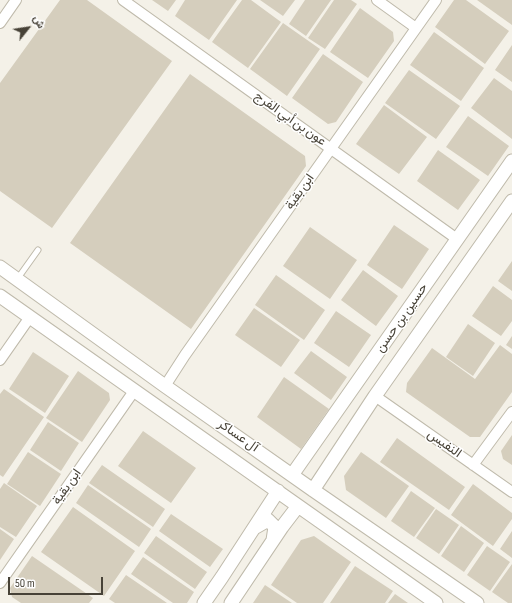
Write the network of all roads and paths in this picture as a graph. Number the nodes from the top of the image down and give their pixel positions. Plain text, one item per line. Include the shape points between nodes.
1 (16, 0) edge
2 (123, 0) edge
3 (377, 0) edge
4 (436, 0) edge
5 (2, 17) edge
6 (416, 28) junction
7 (331, 148) junction
8 (512, 160) edge
9 (512, 201) edge
10 (457, 239) junction
11 (38, 250) dead end
12 (0, 267) edge
13 (17, 279) junction
14 (0, 296) edge
15 (30, 317) junction
16 (0, 360) edge
17 (165, 386) junction
18 (134, 391) junction
19 (375, 396) junction
20 (512, 412) edge
21 (474, 465) junction
22 (292, 475) junction
23 (313, 490) junction
24 (278, 491) junction
25 (512, 492) edge
26 (298, 506) junction
27 (254, 528) junction
28 (273, 540) junction
29 (222, 577) junction
30 (0, 583) edge
31 (240, 589) junction
32 (204, 603) edge
33 (230, 603) edge
34 (436, 603) edge
35 (477, 603) edge

1 - 5 street
2 - 7 street, عون بن أبي الفرج
3 - 6 street
4 - 6 street, ابن بقية
6 - 7 street, ابن بقية
7 - 10 street, عون بن أبي الفرج
7 - 17 street, ابن بقية
8 - 10 street, حسين بن حسن
9 - 19 street, حسين بن حسن
10 - 22 street, حسين بن حسن
11 - 13 lane
12 - 13 street, آل عساكر
13 - 17 street, آل عساكر
14 - 15 street, آل عساكر
15 - 16 street
15 - 18 street, آل عساكر
17 - 22 street, آل عساكر
18 - 24 street, آل عساكر
18 - 30 street, ابن بقية
19 - 21 street, النفيس
19 - 23 street, حسين بن حسن
20 - 21 street
21 - 25 street, النفيس
22 - 23 street, آل عساكر
23 - 35 street, آل عساكر
24 - 26 street, آل عساكر
24 - 27 street
26 - 28 street
26 - 34 street, آل عساكر
27 - 28 street via 268,520 275,527
27 - 29 street
28 - 31 street
29 - 31 street
29 - 32 street
31 - 33 street

